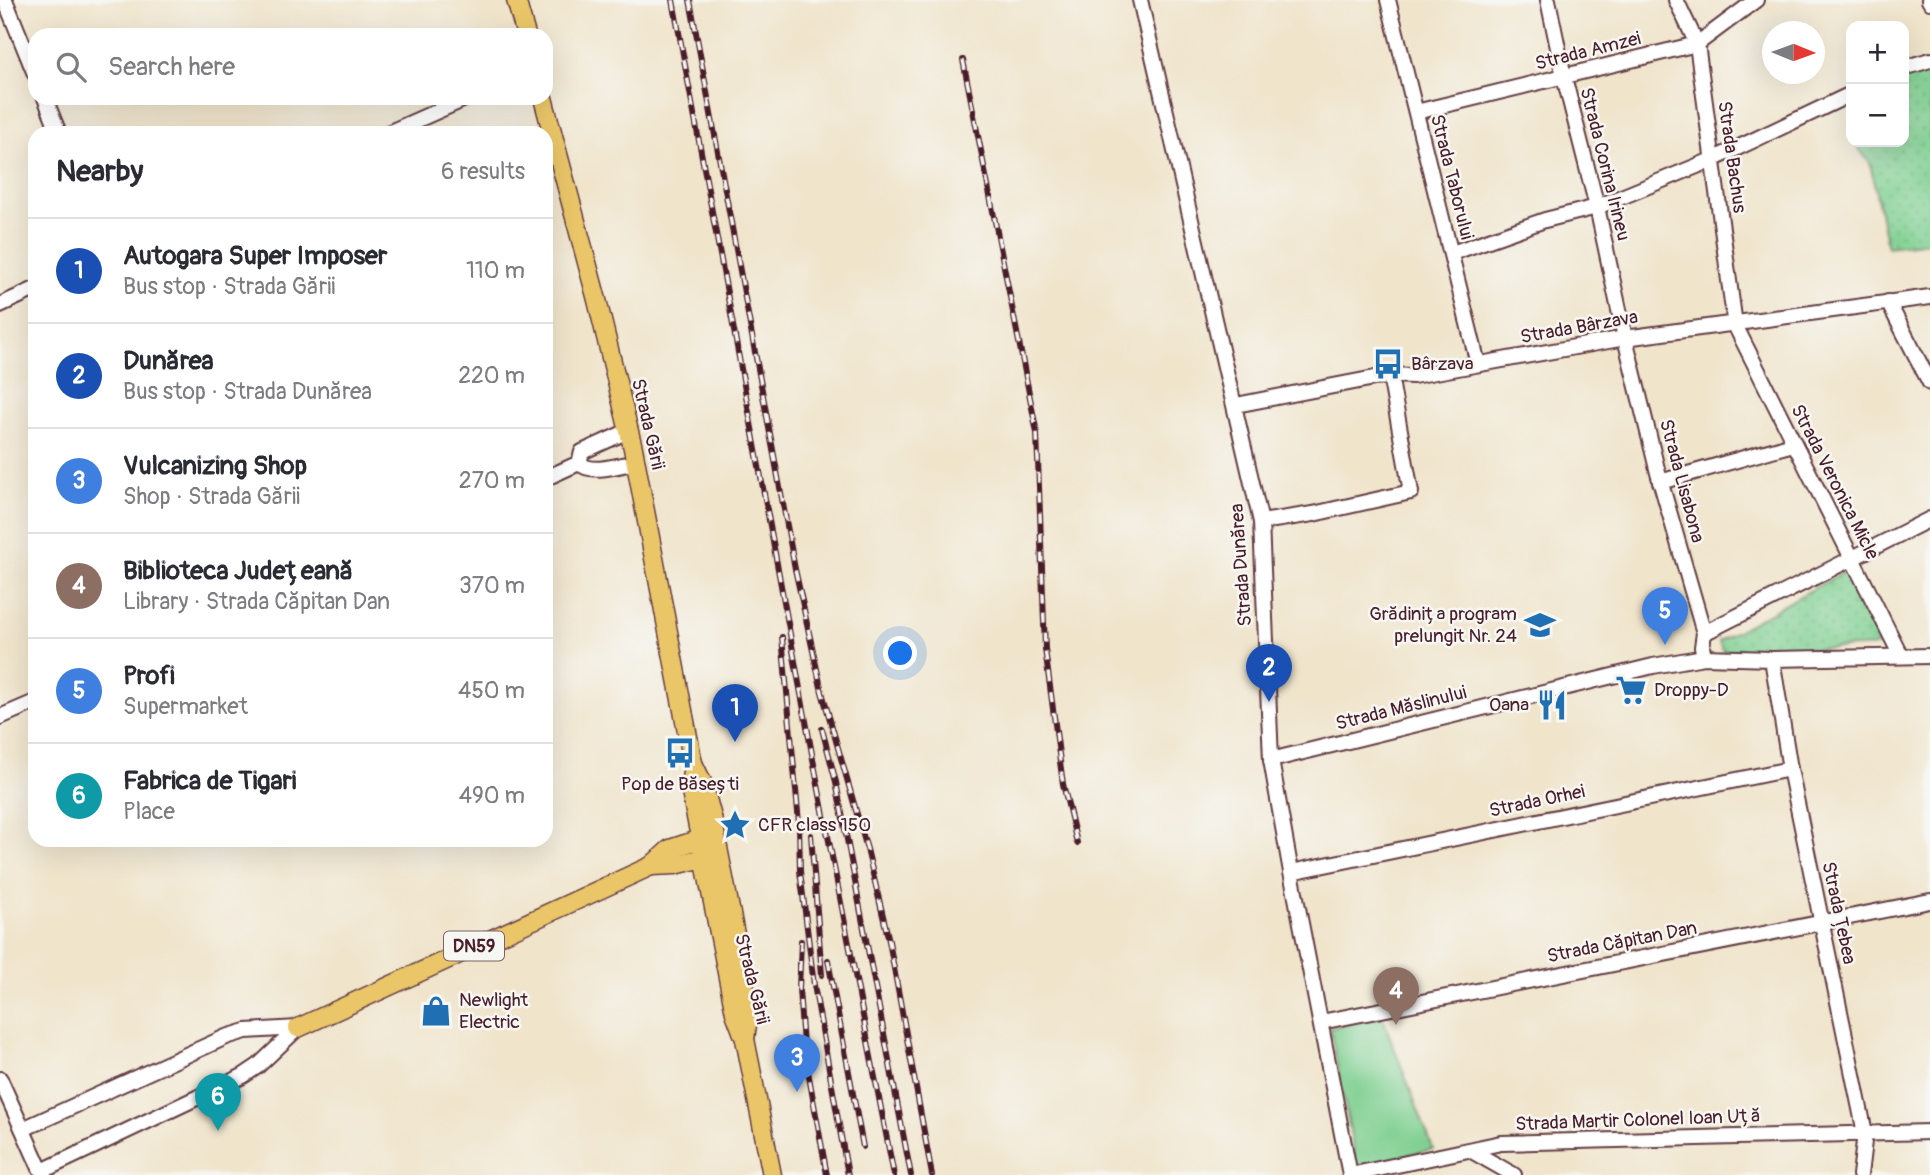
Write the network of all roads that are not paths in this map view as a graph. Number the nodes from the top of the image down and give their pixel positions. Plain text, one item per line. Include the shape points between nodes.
1 (5, 0) edge
2 (516, 0) edge
3 (1140, 0) edge
4 (1388, 0) edge
5 (1548, 0) edge
6 (1676, 0) edge
7 (1756, 0) edge
8 (524, 28) edge
9 (1697, 44) junction
10 (28, 57) edge
11 (1930, 60) edge
12 (1909, 66) edge
13 (1564, 77) junction
14 (1846, 96) edge
15 (48, 105) edge
16 (451, 105) edge
17 (545, 105) edge
18 (1416, 112) junction
19 (56, 126) edge
20 (404, 126) edge
21 (550, 126) edge
22 (553, 135) edge
23 (1714, 159) junction
24 (1597, 207) junction
25 (1452, 253) junction
26 (28, 292) edge
27 (1930, 297) edge
28 (1888, 302) junction
29 (0, 304) edge
30 (1735, 325) junction
31 (1625, 338) junction
32 (1478, 364) junction
33 (1390, 375) junction
34 (1930, 383) edge
35 (1236, 405) junction
36 (628, 430) junction
37 (1793, 443) junction
38 (579, 463) junction
39 (636, 463) junction
40 (553, 475) edge
41 (1660, 482) junction
42 (1930, 519) edge
43 (1261, 522) junction
44 (1853, 558) junction
45 (1704, 633) junction
46 (1901, 656) junction
47 (1930, 656) edge
48 (1704, 657) junction
49 (1772, 659) junction
50 (28, 705) edge
51 (0, 717) edge
52 (1271, 760) junction
53 (1790, 769) junction
54 (708, 836) junction
55 (711, 856) junction
56 (650, 866) junction
57 (1291, 872) junction
58 (1930, 901) edge
59 (1821, 922) junction
60 (1321, 1022) junction
61 (298, 1028) junction
62 (0, 1079) edge
63 (23, 1129) junction
64 (1930, 1132) edge
65 (1865, 1133) junction
66 (1470, 1150) junction
67 (42, 1173) edge
68 (772, 1175) edge
69 (1350, 1175) edge
70 (1514, 1175) edge
71 (1860, 1175) edge

1 - 10 street
2 - 8 main road
3 - 35 street, Strada Dunărea
4 - 18 street, Strada Taborului
5 - 13 street, Strada Corina Irineu
6 - 9 street, Strada Bachus
7 - 9 street, Strada Amzei
9 - 13 street, Strada Amzei
9 - 23 street, Strada Bachus
11 - 12 street
13 - 18 street, Strada Amzei
13 - 24 street, Strada Corina Irineu
14 - 23 street
15 - 19 street
16 - 20 street
17 - 21 main road, Strada Gării
18 - 25 street, Strada Taborului
22 - 36 main road, Strada Gării
23 - 24 street
23 - 30 street, Strada Bachus
24 - 25 street
24 - 31 street, Strada Corina Irineu
25 - 32 street, Strada Taborului
26 - 29 street
27 - 28 street, Strada Bârzava
28 - 30 street, Strada Bârzava
28 - 34 street
30 - 31 street, Strada Bârzava
30 - 37 street, Strada Veronica Micle
31 - 32 street, Strada Bârzava
31 - 41 street, Strada Lisabona
32 - 33 street, Strada Bârzava via 1413,376
33 - 35 street, Strada Bârzava
33 - 43 street via 1411,492
35 - 43 street, Strada Dunărea
36 - 38 street via 582,452
36 - 39 main road, Strada Gării
37 - 41 street
37 - 44 street, Strada Veronica Micle
38 - 39 street via 584,468
38 - 40 street
39 - 54 main road, Strada Gării via 693,763 690,787
41 - 45 street, Strada Lisabona
42 - 44 street
43 - 52 street, Strada Dunărea
44 - 45 street
44 - 46 street, Strada Veronica Micle
45 - 48 street
46 - 47 street, Strada Măslinului
46 - 49 street, Strada Măslinului
48 - 49 street, Strada Măslinului
48 - 52 street, Strada Măslinului
49 - 53 street, Strada Țebea
50 - 51 street
52 - 57 street, Strada Dunărea
53 - 57 street, Strada Orhei
53 - 59 street, Strada Țebea
54 - 55 main road, Strada Gării
54 - 56 main road, DN59 via 670,849
55 - 56 main road, DN59
55 - 68 main road, Strada Gării via 735,1013 745,1039
56 - 61 main road, DN59
57 - 60 street, Strada Dunărea
58 - 59 street, Strada Căpitan Dan
59 - 60 street, Strada Căpitan Dan
59 - 65 street, Strada Țebea
60 - 69 street, Strada Dunărea
61 - 63 street via 226,1037
61 - 67 street via 243,1076
62 - 63 street
63 - 67 street
64 - 65 street, Strada Martir Colonel Ioan Uță
65 - 66 street, Strada Martir Colonel Ioan Uță via 1502,1143
65 - 71 street, Strada Țebea
66 - 69 street, Strada Martir Colonel Ioan Uță
66 - 70 street

